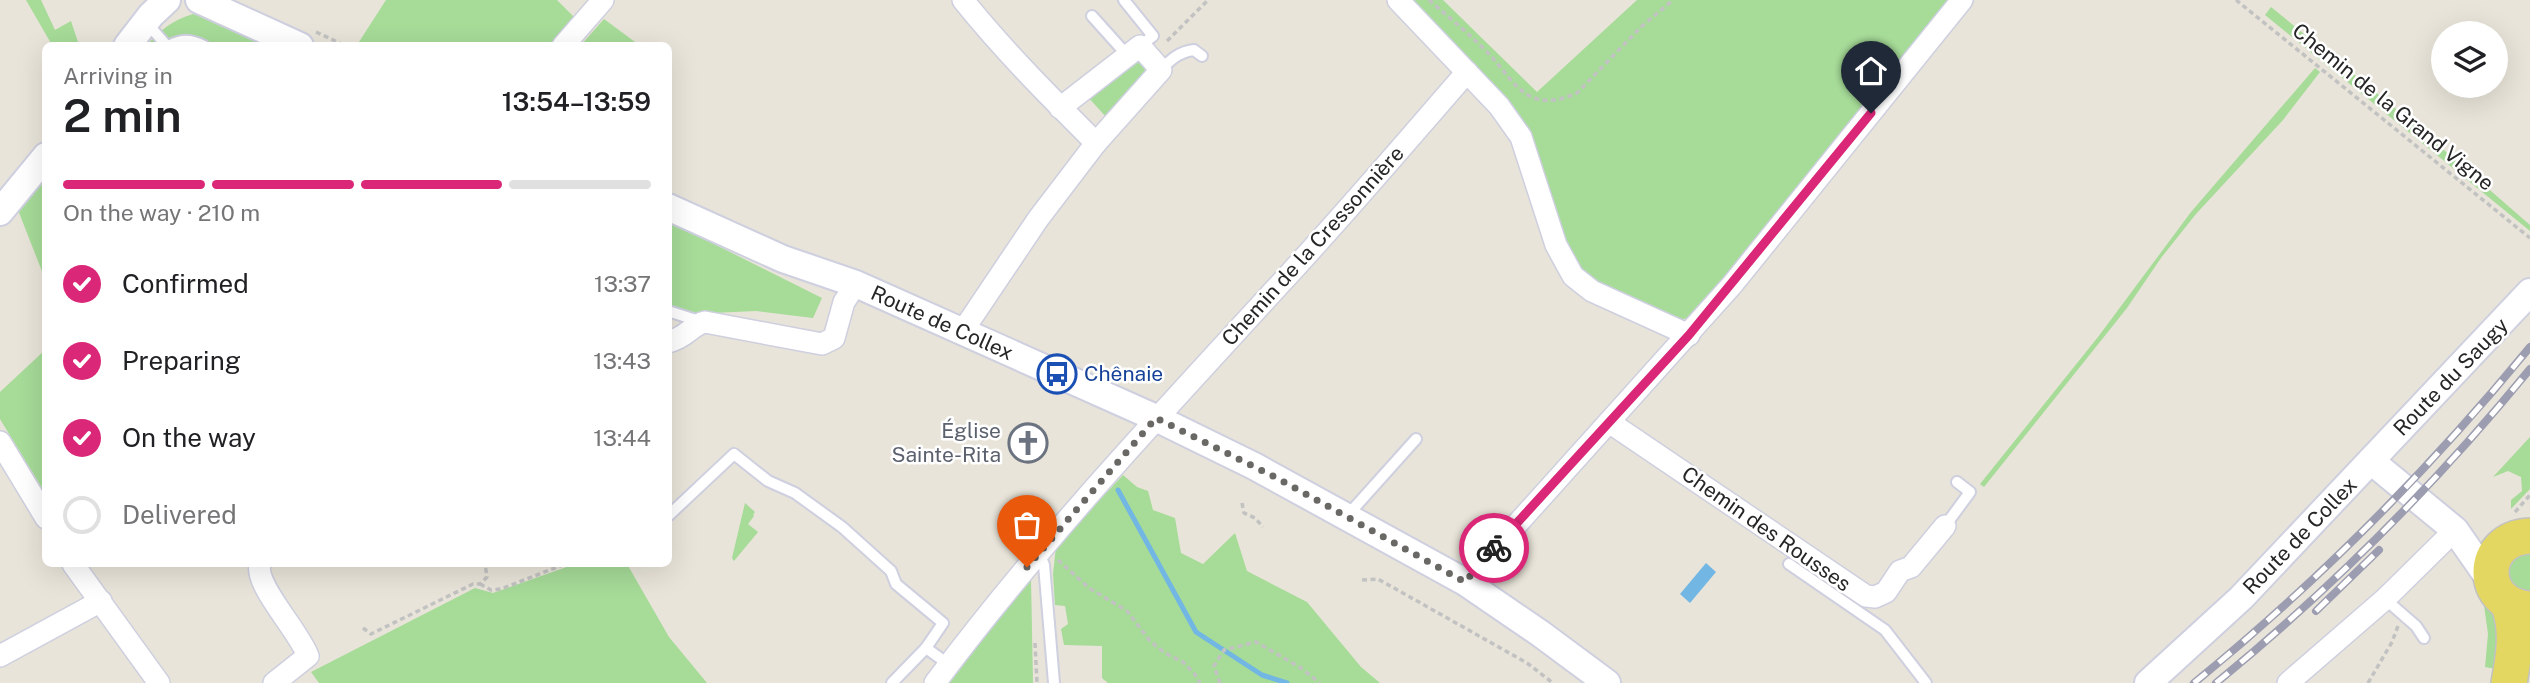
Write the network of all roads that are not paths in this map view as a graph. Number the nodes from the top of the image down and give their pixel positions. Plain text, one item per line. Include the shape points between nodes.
1 (167, 0) edge
2 (199, 0) edge
3 (603, 0) edge
4 (963, 0) edge
5 (1124, 0) edge
6 (1398, 0) edge
7 (1962, 0) edge
8 (1092, 16) dead end
9 (146, 22) junction
10 (130, 42) edge
11 (164, 42) edge
12 (176, 42) edge
13 (196, 42) edge
14 (291, 42) edge
15 (567, 42) edge
16 (1202, 56) dead end
17 (1145, 57) junction
18 (1467, 72) junction
19 (1060, 108) junction
20 (1096, 143) junction
21 (42, 161) edge
22 (672, 209) edge
23 (0, 212) edge
24 (856, 284) junction
25 (2530, 292) edge
26 (672, 313) edge
27 (705, 322) junction
28 (962, 332) junction
29 (1689, 335) junction
30 (672, 341) edge
31 (1156, 418) junction
32 (1609, 422) junction
33 (1416, 439) dead end
34 (0, 442) edge
35 (2371, 461) junction
36 (1957, 482) dead end
37 (42, 511) edge
38 (672, 512) edge
39 (1347, 516) junction
40 (1945, 526) joint
41 (2455, 530) junction
42 (2524, 536) edge
43 (1049, 556) junction
44 (1789, 564) dead end
45 (75, 567) edge
46 (260, 567) edge
47 (1465, 582) junction
48 (2385, 599) junction
49 (2510, 599) edge
50 (101, 601) junction
51 (2424, 638) dead end
52 (926, 648) junction
53 (0, 656) edge
54 (948, 664) junction
55 (2299, 680) edge
56 (159, 683) edge
57 (274, 683) edge
58 (892, 683) edge
59 (935, 683) edge
60 (1054, 683) edge
61 (1607, 683) edge
62 (1926, 683) edge
63 (2148, 683) edge
64 (2509, 683) edge

1 - 9 street
2 - 14 street
3 - 15 street
4 - 19 street
5 - 17 lane via 1153,36
6 - 18 street
7 - 29 street
8 - 17 lane
9 - 10 street
9 - 11 lane
12 - 13 lane
16 - 17 lane via 1194,50 1171,58
17 - 19 street
17 - 20 street
18 - 29 street via 1521,137 1556,245 1573,276 1592,291
18 - 31 street, Chemin de la Cressonnière
19 - 20 street
20 - 28 street
21 - 23 street
22 - 24 street, Route de Collex via 783,258
24 - 27 street via 829,343
24 - 28 street, Route de Collex
25 - 35 street, Route du Saugy
26 - 27 lane
27 - 30 street
28 - 31 street, Route de Collex
29 - 32 street
31 - 39 street, Route de Collex
31 - 43 street, Chemin de la Cressonnière
32 - 40 street, Chemin des Rousses via 1866,596 1886,592 1900,571 1911,567
32 - 47 street
33 - 39 lane
34 - 37 street
35 - 41 street, Route de Collex
35 - 63 street, Route de Collex via 2241,598
36 - 40 lane via 1970,492
38 - 52 lane via 734,454 842,527 891,571 896,584 943,623
39 - 47 street, Route de Collex
41 - 42 street, Route de Collex via 2482,537
41 - 48 street
41 - 49 street, Route de Collex
42 - 49 main road via 2502,546 2491,569
43 - 54 street, Chemin de la Cressonnière
43 - 60 lane via 1044,565
44 - 62 lane via 1885,630
45 - 50 street
46 - 57 street via 259,577 308,656
47 - 61 street, Route de Collex
48 - 51 lane
48 - 55 street
49 - 64 main road via 2515,650
50 - 53 street
50 - 56 street
52 - 54 lane
52 - 58 lane
54 - 59 street, Chemin de la Cressonnière

